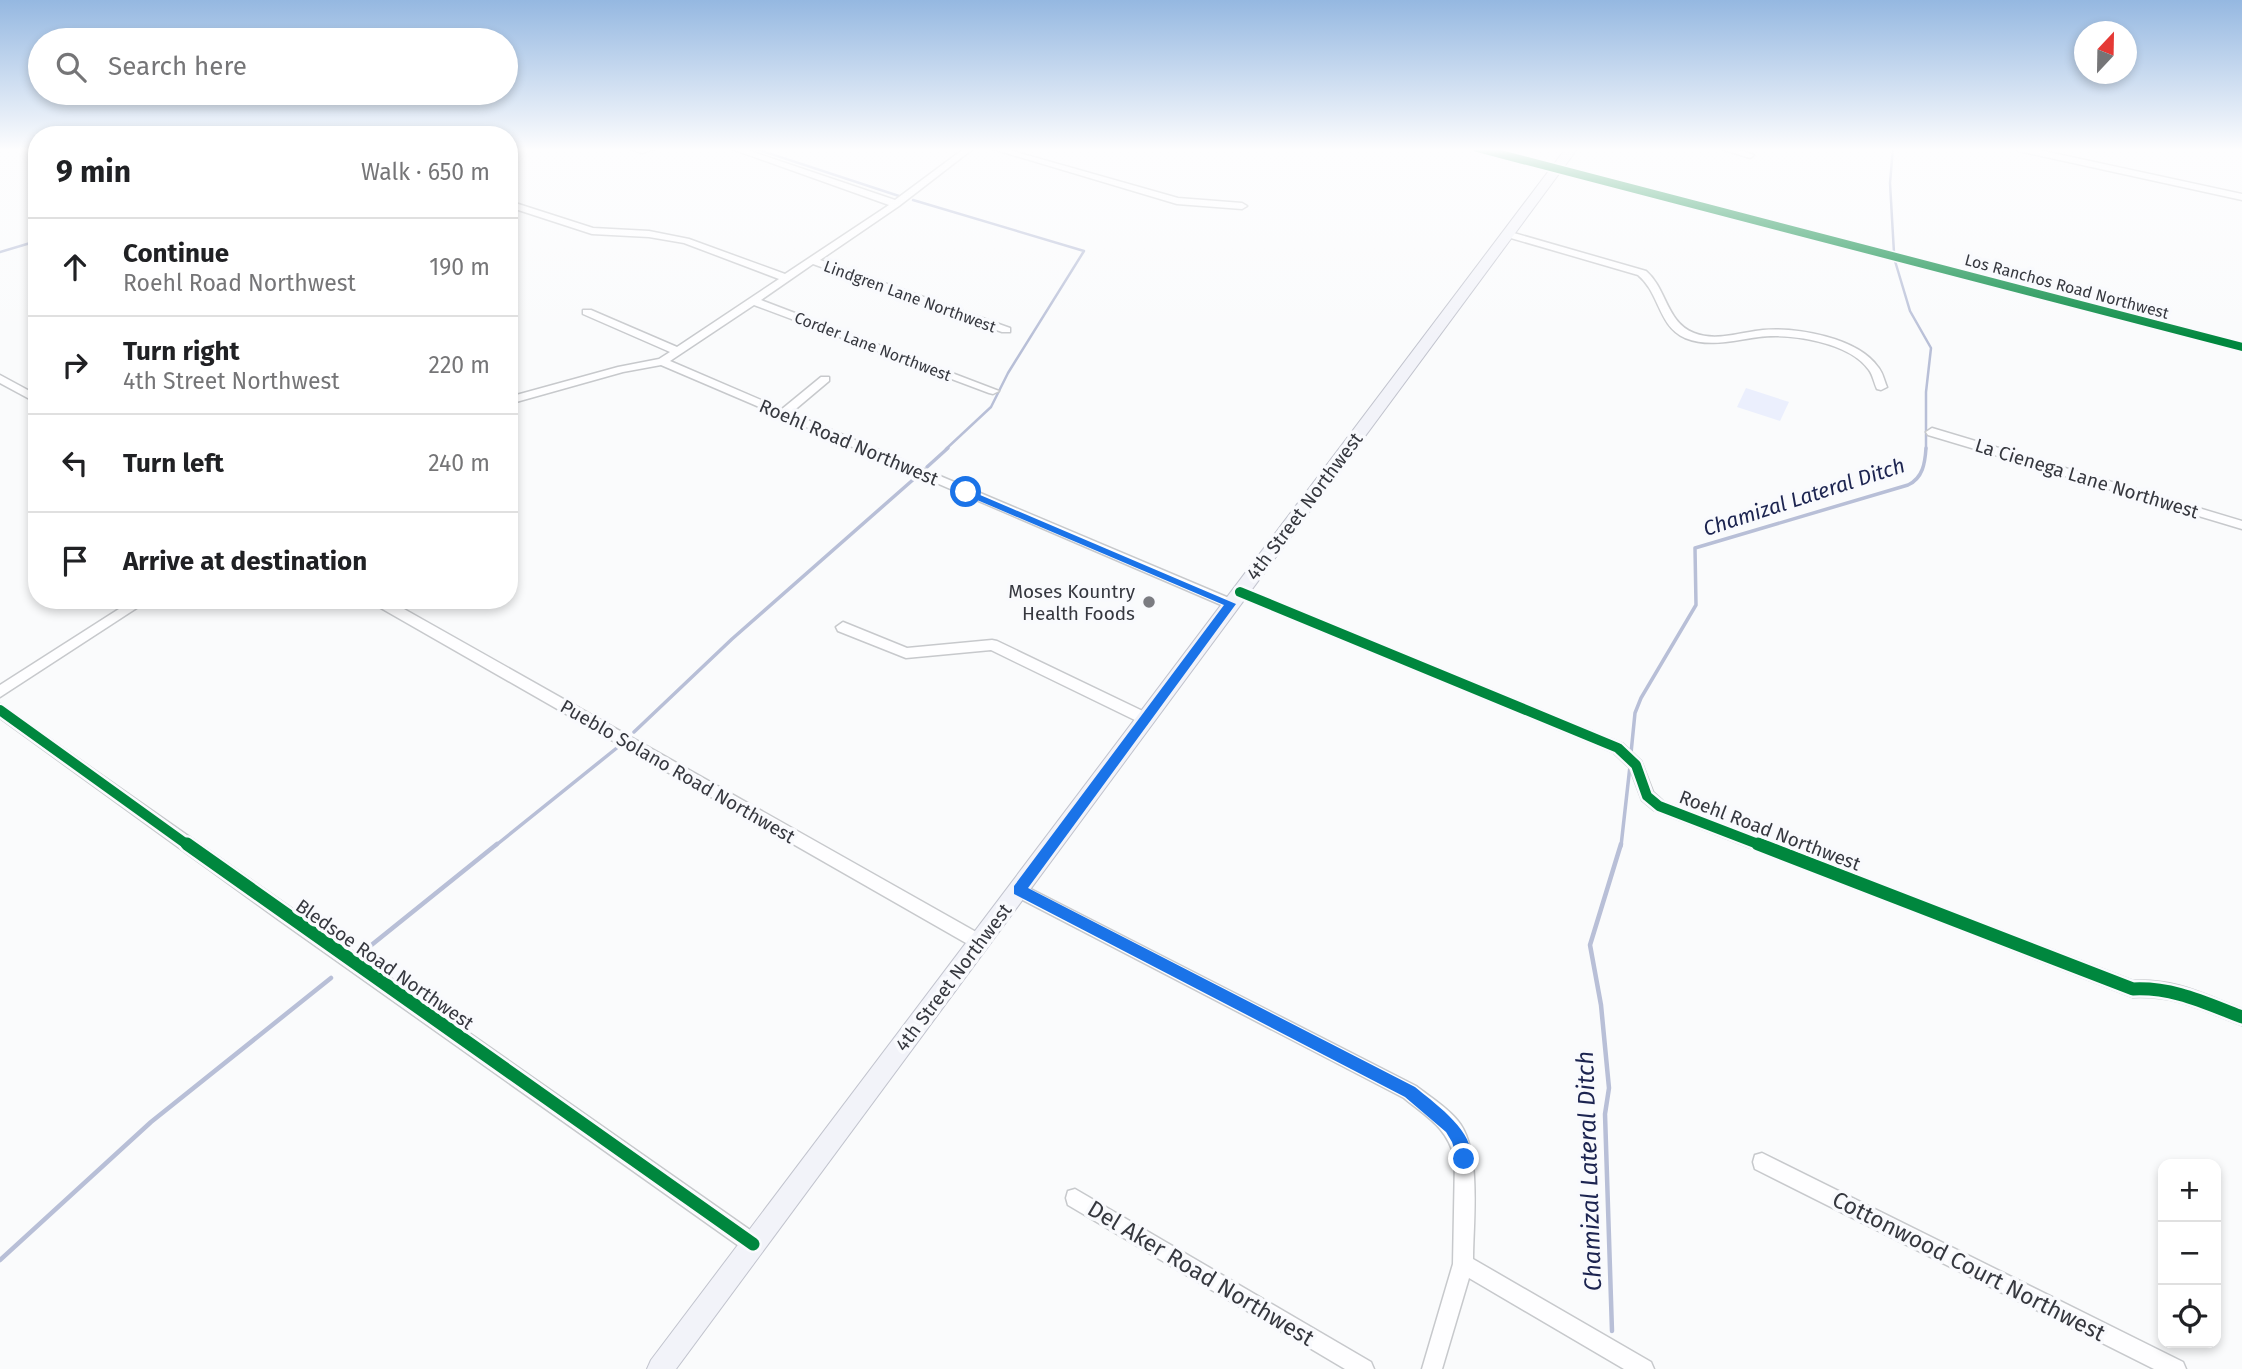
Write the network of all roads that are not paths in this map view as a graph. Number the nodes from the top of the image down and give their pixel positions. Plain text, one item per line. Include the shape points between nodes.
1 (533, 212) edge
2 (885, 212) edge
3 (1524, 212) edge
4 (1721, 212) edge
5 (1507, 234) junction
6 (813, 261) junction
7 (786, 278) junction
8 (754, 301) junction
9 (587, 312) dead end
10 (1006, 330) dead end
11 (2242, 347) edge
12 (678, 351) junction
13 (662, 362) junction
14 (0, 378) edge
15 (825, 379) dead end
16 (1881, 387) dead end
17 (993, 391) dead end
18 (28, 395) edge
19 (518, 398) edge
20 (783, 414) junction
21 (1932, 432) dead end
22 (2242, 525) edge
23 (1236, 598) junction
24 (129, 609) edge
25 (393, 609) edge
26 (843, 627) dead end
27 (0, 692) edge
28 (0, 710) edge
29 (1146, 719) junction
30 (1019, 890) junction
31 (979, 942) junction
32 (2242, 1017) edge
33 (1762, 1162) dead end
34 (1074, 1198) dead end
35 (753, 1244) junction
36 (1463, 1264) junction
37 (660, 1369) edge
38 (1364, 1369) edge
39 (1432, 1369) edge
40 (1644, 1369) edge
41 (2176, 1369) edge

1 - 7 street via 592,231 686,241
2 - 6 street
3 - 5 main road, 4th Street Northwest
4 - 11 street, Los Ranchos Road Northwest
5 - 16 street via 1642,273 1655,284 1668,321 1686,334 1714,341 1766,333 1810,337 1832,343 1873,367
5 - 23 main road, 4th Street Northwest
6 - 7 street
6 - 10 street, Lindgren Lane Northwest
7 - 8 street
8 - 12 street
8 - 17 street, Corder Lane Northwest
9 - 12 street
12 - 13 street
13 - 19 street
13 - 20 street, Roehl Road Northwest
14 - 18 street
15 - 20 street
20 - 23 street, Roehl Road Northwest
21 - 22 street, La Cienega Lane Northwest
23 - 29 main road, 4th Street Northwest
23 - 32 street, Roehl Road Northwest via 1618,748 1636,765 1647,796 1659,806 2133,989 2174,991
24 - 27 street
25 - 31 street, Pueblo Solano Road Northwest
26 - 29 street via 906,653 992,645
28 - 35 street, Bledsoe Road Northwest
29 - 30 main road, 4th Street Northwest
30 - 31 main road, 4th Street Northwest
30 - 36 street via 1426,1103 1451,1126 1464,1159
31 - 35 main road, 4th Street Northwest
33 - 41 street, Cottonwood Court Northwest
34 - 38 street, Del Aker Road Northwest
35 - 37 main road, 4th Street Northwest
36 - 39 street
36 - 40 street

